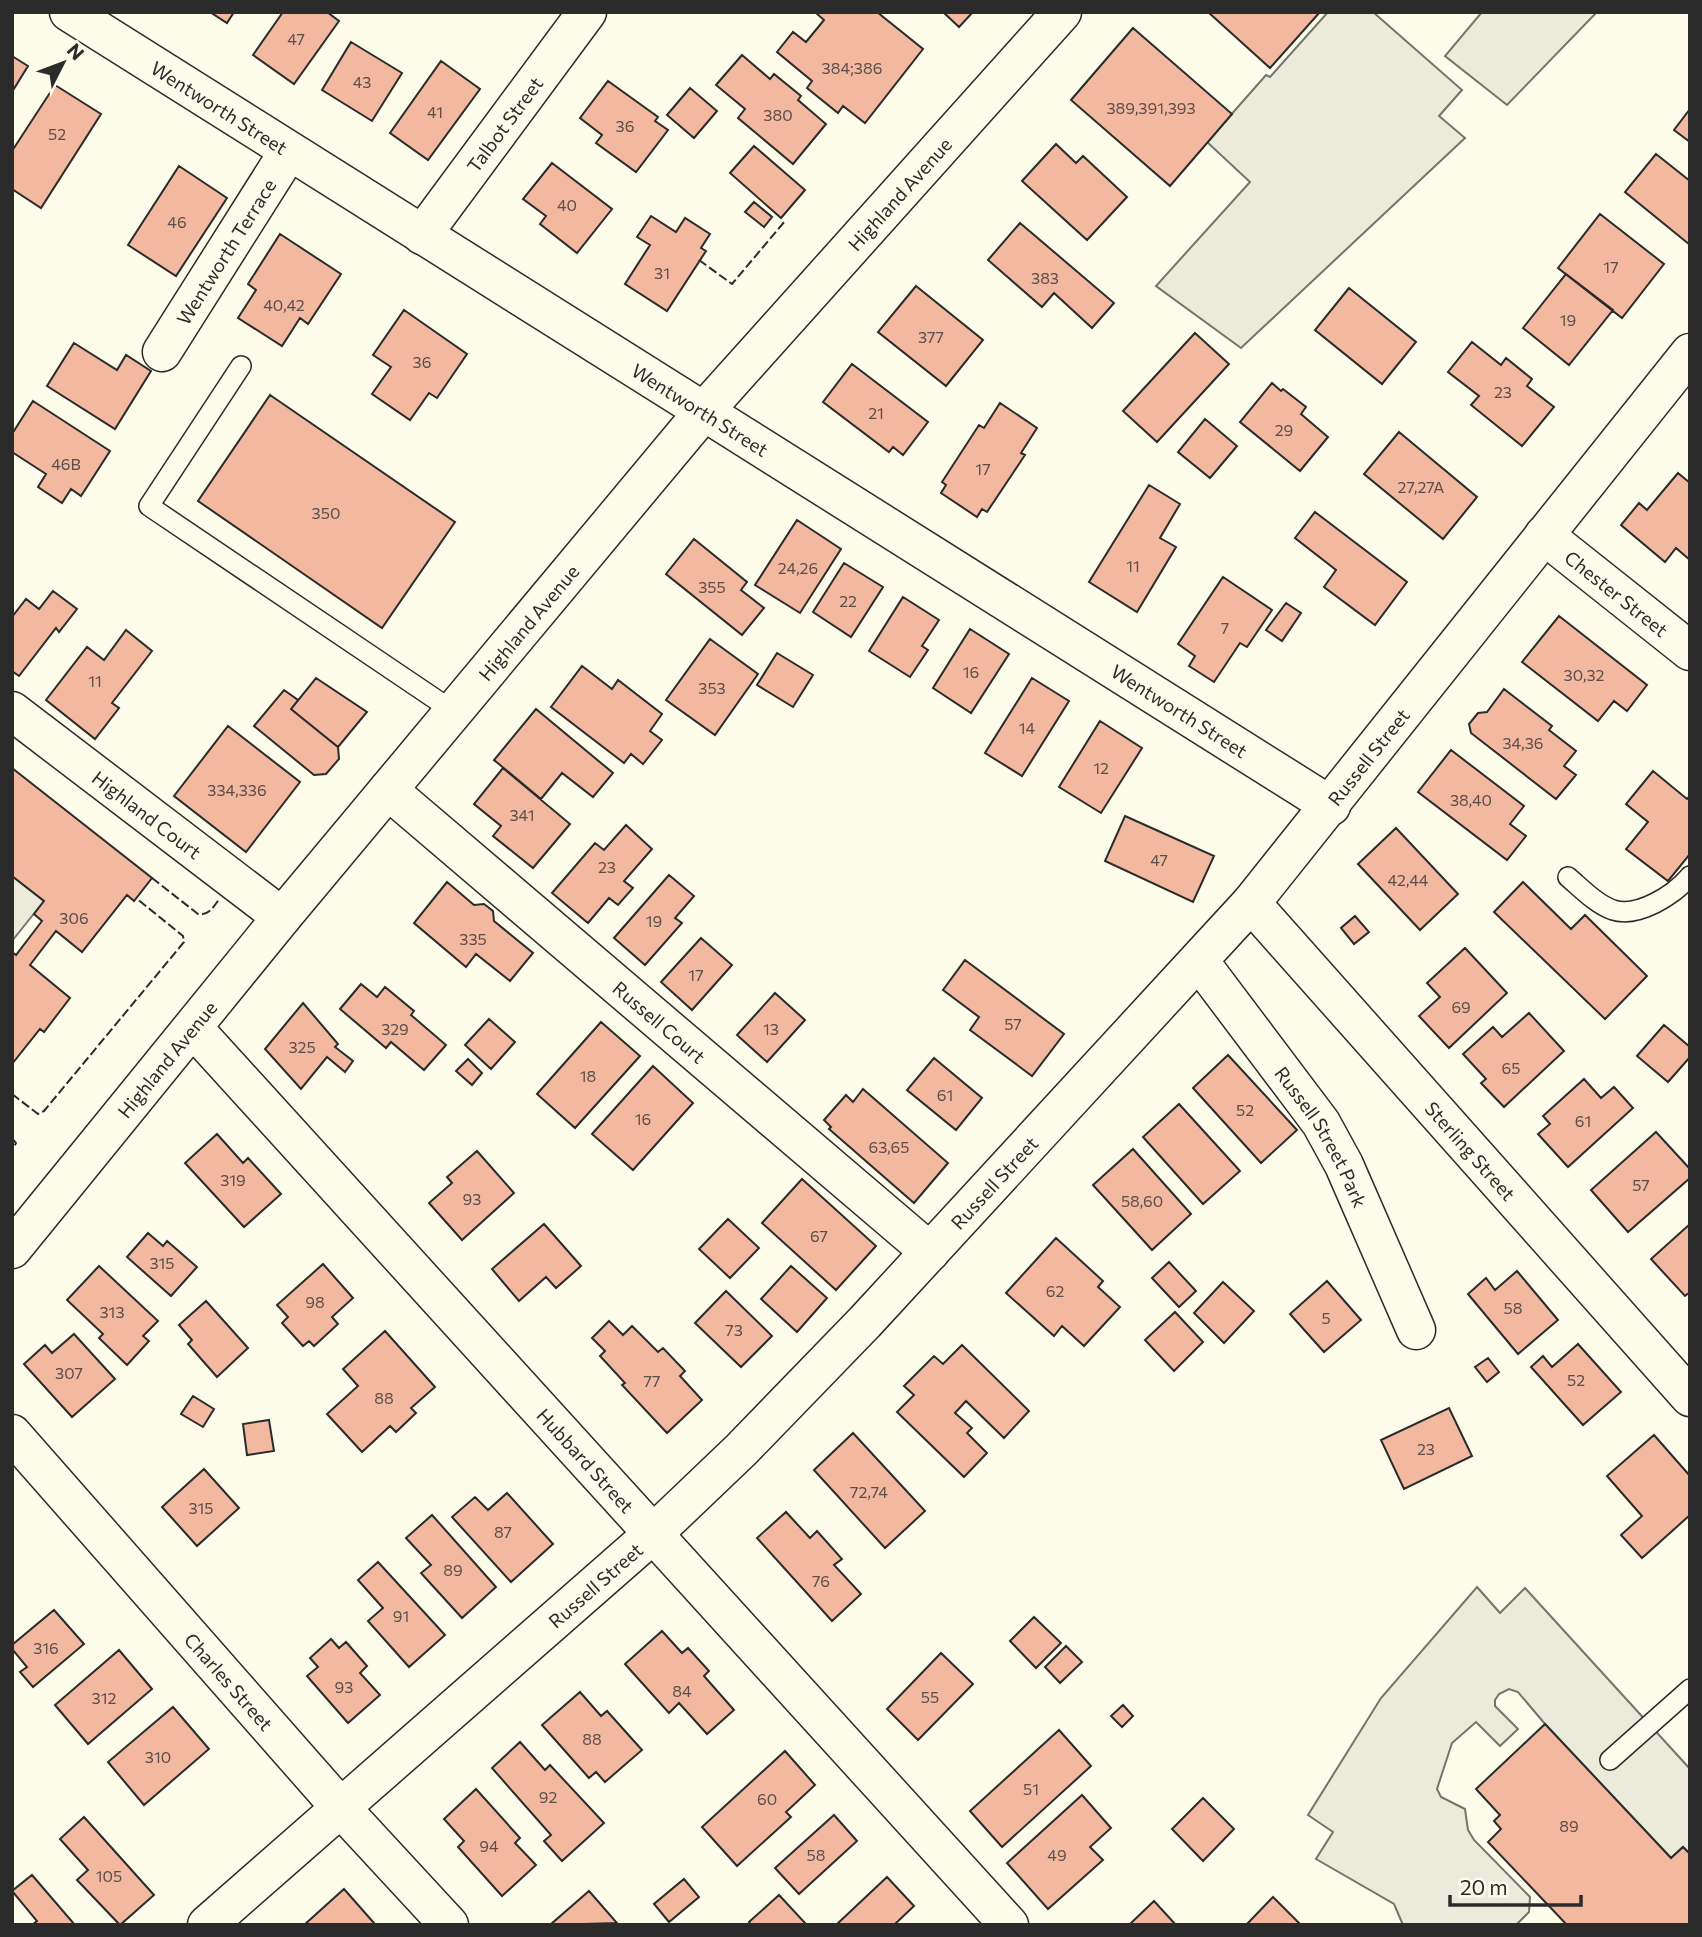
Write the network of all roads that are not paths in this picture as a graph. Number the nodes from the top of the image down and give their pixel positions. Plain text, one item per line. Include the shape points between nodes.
1 (69, 12) edge
2 (587, 12) edge
3 (1062, 12) edge
4 (289, 151) junction
5 (422, 235) junction
6 (162, 352) dead end
7 (1690, 353) edge
8 (241, 366) dead end
9 (705, 410) junction
10 (1544, 535) junction
11 (1690, 652) edge
12 (12, 711) edge
13 (453, 711) junction
14 (388, 790) junction
15 (1331, 806) junction
16 (1690, 876) edge
17 (1568, 877) dead end
18 (1251, 903) junction
19 (282, 917) junction
20 (1199, 961) junction
21 (193, 1028) junction
22 (12, 1249) edge
23 (930, 1252) junction
24 (1416, 1329) dead end
25 (1690, 1397) edge
26 (12, 1434) edge
27 (654, 1533) junction
28 (1690, 1689) edge
29 (1610, 1760) dead end
30 (340, 1807) junction
31 (207, 1925) edge
32 (449, 1925) edge
33 (1009, 1925) edge

1 - 4 street, Wentworth Street
2 - 5 street, Talbot Street
3 - 9 street, Highland Avenue
4 - 5 street, Wentworth Street
4 - 6 street, Wentworth Terrace
5 - 9 street, Wentworth Street
7 - 10 street, Russell Street
8 - 13 lane via 149,506
9 - 13 street, Highland Avenue
9 - 15 street, Wentworth Street
10 - 11 street, Chester Street
10 - 15 street, Russell Street
12 - 19 street, Highland Court
13 - 14 street, Highland Avenue
14 - 19 street, Highland Avenue
14 - 23 street, Russell Court
15 - 18 street, Russell Street
16 - 17 lane via 1664,900 1614,911
18 - 20 street, Russell Street
18 - 25 street, Sterling Street
19 - 21 street, Highland Avenue
20 - 23 street, Russell Street
20 - 24 street, Russell Street Park via 1321,1123
21 - 22 street, Highland Avenue
21 - 27 street, Hubbard Street
23 - 27 street, Russell Street via 741,1450
26 - 30 street, Charles Street
27 - 30 street, Russell Street
27 - 33 street, Hubbard Street
28 - 29 lane
30 - 31 street, Russell Street
30 - 32 street, Charles Street

